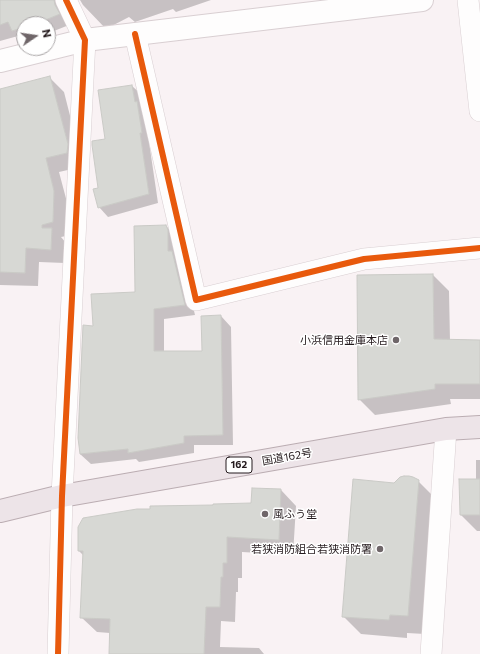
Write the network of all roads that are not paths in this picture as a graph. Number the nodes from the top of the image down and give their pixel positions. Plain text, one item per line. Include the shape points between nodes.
1 (66, 0) edge
2 (422, 0) edge
3 (468, 0) edge
4 (135, 34) junction
5 (85, 40) junction
6 (0, 61) edge
7 (480, 111) edge
8 (480, 248) edge
9 (480, 427) edge
10 (446, 429) junction
11 (62, 496) junction
12 (0, 511) edge
13 (58, 654) edge
14 (431, 654) edge

1 - 5 street
2 - 4 street
3 - 7 street
4 - 5 street
4 - 8 street via 196,300 364,259
5 - 6 street
5 - 11 street
9 - 10 highway, 国道162号 / 162
10 - 11 highway, 国道162号 / 162
10 - 14 street
11 - 12 highway, 国道162号 / 162
11 - 13 street

